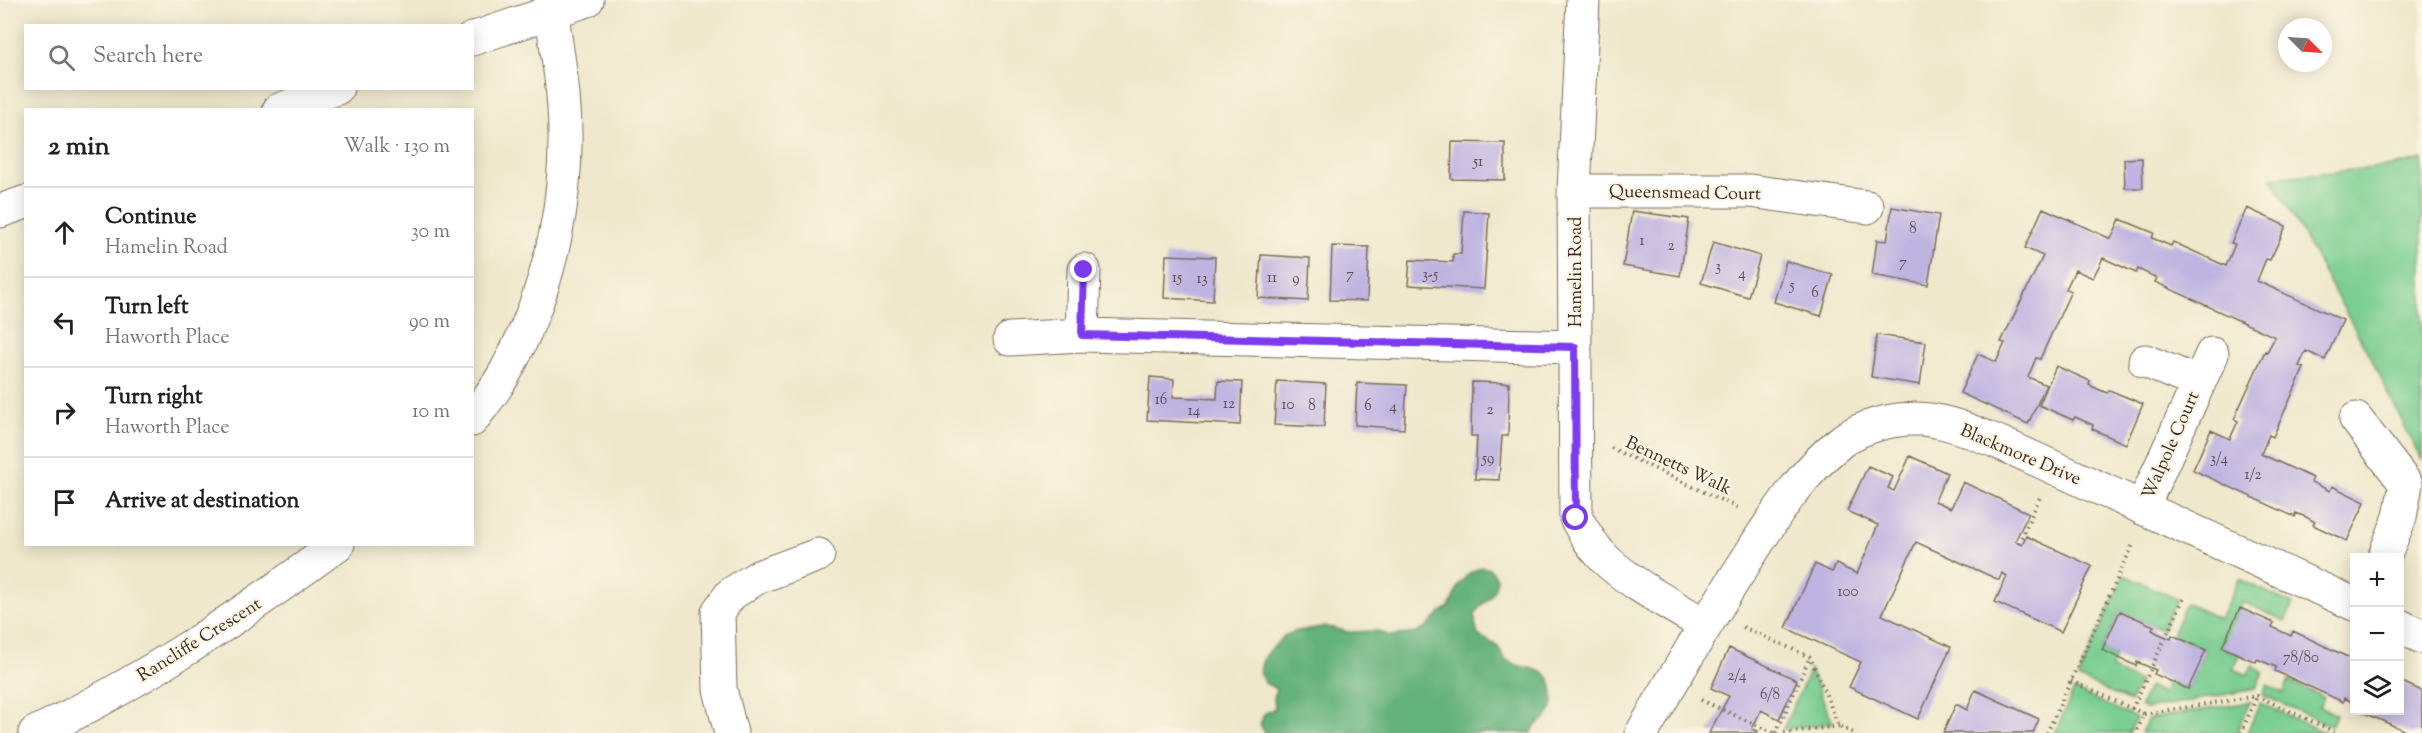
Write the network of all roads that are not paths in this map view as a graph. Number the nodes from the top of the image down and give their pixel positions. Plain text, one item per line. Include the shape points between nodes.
1 (586, 0) edge
2 (1582, 0) edge
3 (551, 5) edge
4 (474, 38) edge
5 (332, 90) edge
6 (284, 108) edge
7 (1574, 191) junction
8 (24, 203) edge
9 (1867, 207) dead end
10 (0, 211) edge
11 (1084, 270) dead end
12 (1082, 335) junction
13 (1010, 339) dead end
14 (1575, 347) junction
15 (2212, 354) dead end
16 (2145, 361) dead end
17 (2199, 383) junction
18 (474, 417) edge
19 (2356, 419) dead end
20 (2145, 509) junction
21 (335, 546) edge
22 (2386, 553) edge
23 (818, 555) dead end
24 (2350, 602) edge
25 (1709, 619) junction
26 (2404, 628) edge
27 (2422, 637) edge
28 (49, 730) edge
29 (731, 733) edge
30 (1642, 733) edge

1 - 3 street
2 - 7 street, Hamelin Road
3 - 4 street
3 - 18 street via 564,107 565,154 557,234 537,306 508,369
5 - 6 street
7 - 9 street, Queensmead Court via 1750,191
7 - 14 street, Hamelin Road
8 - 10 street
11 - 12 street
12 - 13 street
12 - 14 street
14 - 25 street, Hamelin Road via 1576,518 1589,541 1622,573
15 - 17 street, Walpole Court
16 - 17 street, Walpole Court
17 - 20 street, Walpole Court
19 - 22 street via 2406,484 2400,517
20 - 24 street, Blackmore Drive
20 - 25 street, Blackmore Drive via 1947,423 1913,419 1878,424 1845,438 1814,467 1770,523
21 - 28 street, Rancliffe Crescent via 260,601
23 - 29 street via 758,577 731,594 718,612 720,689
25 - 30 street, Blackmore Drive
26 - 27 street

